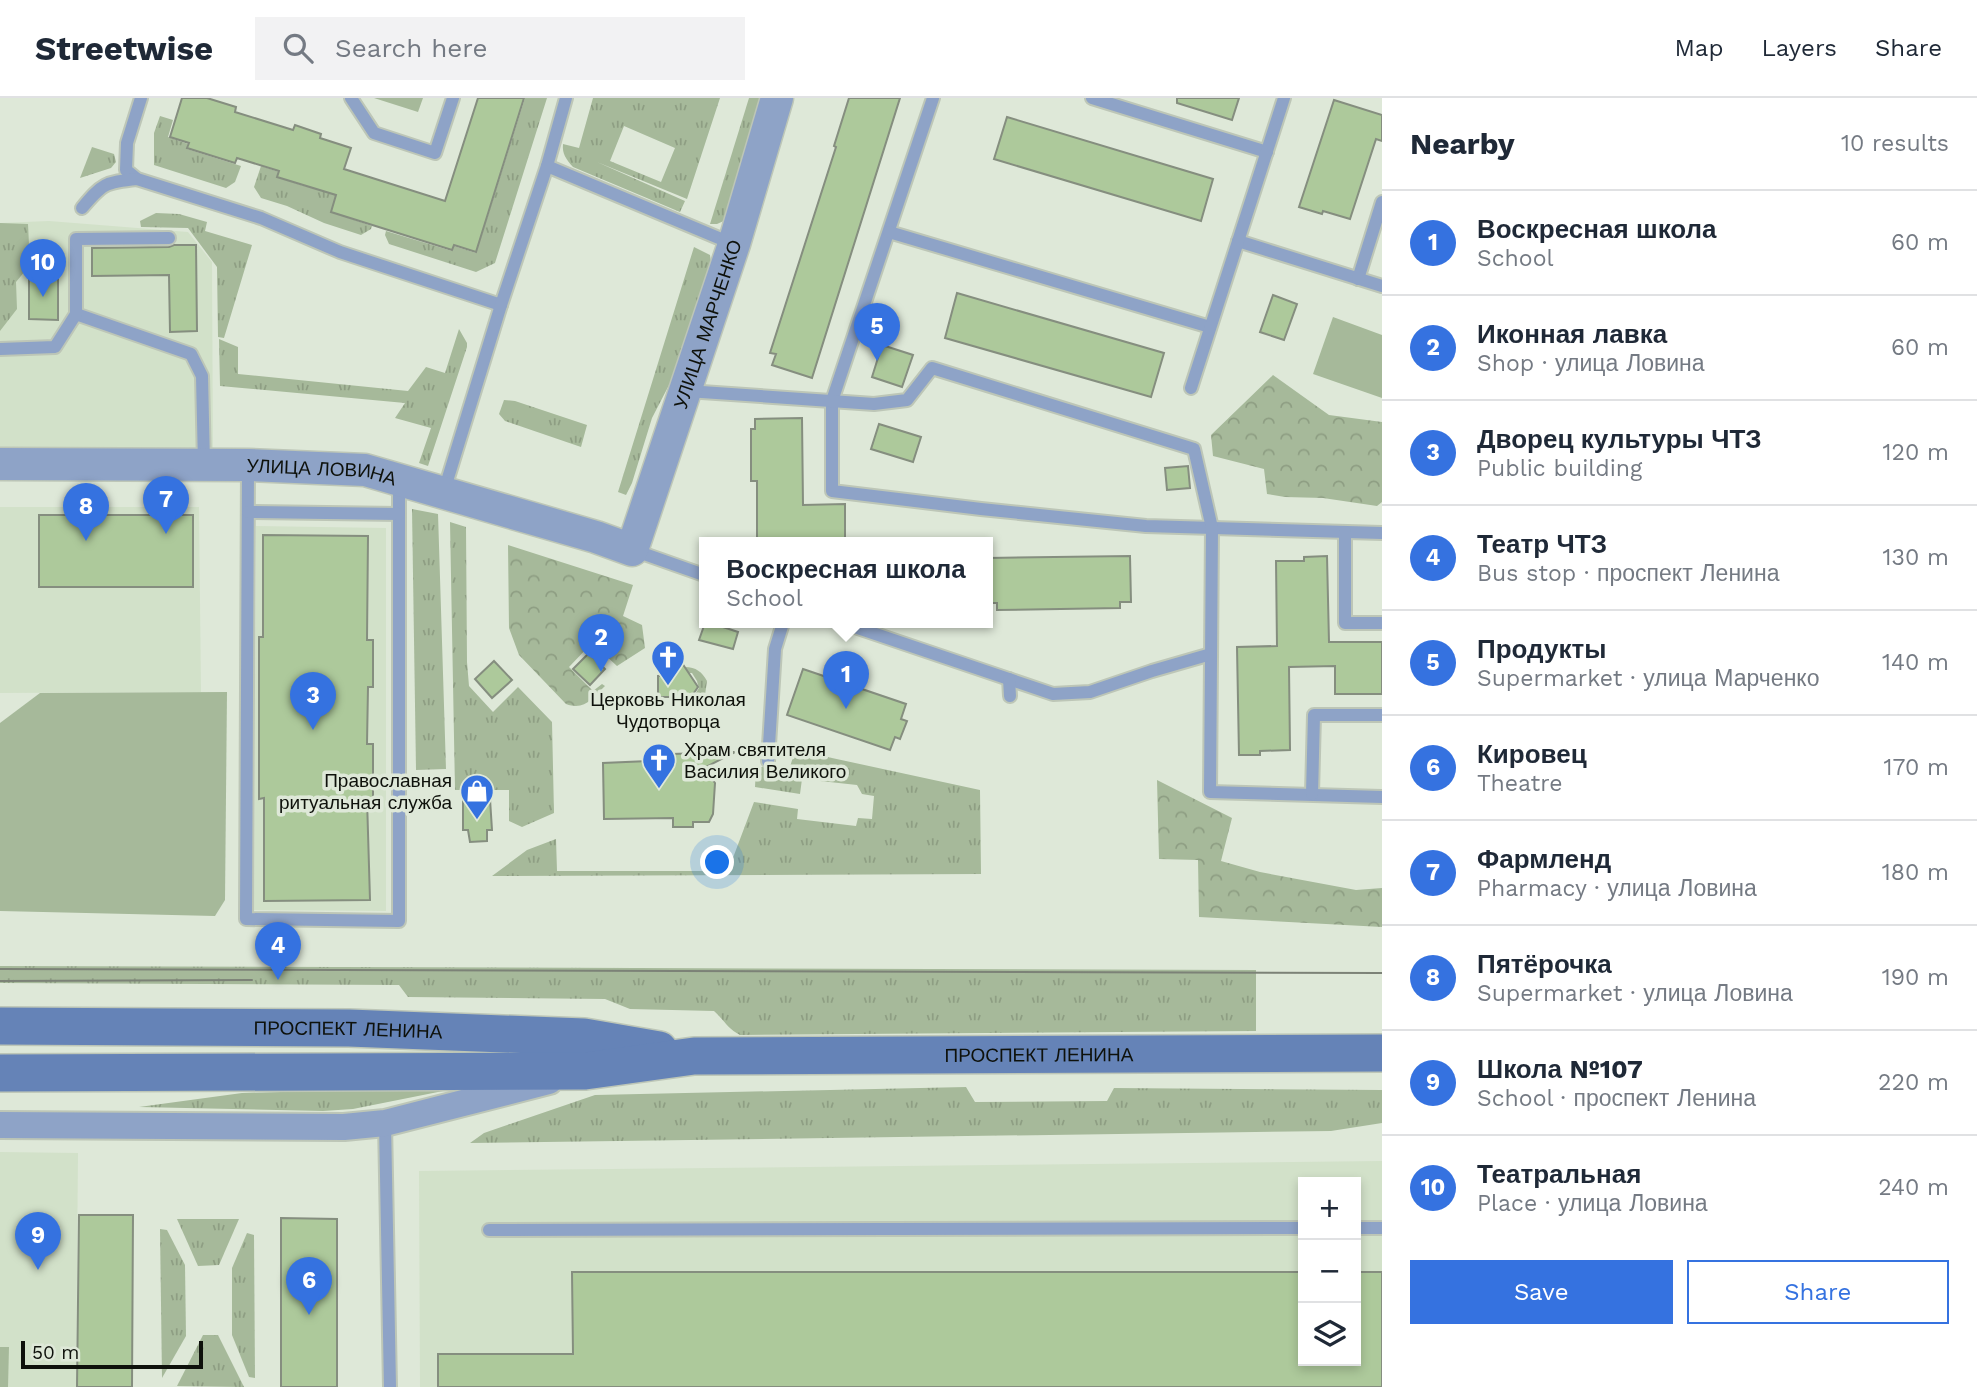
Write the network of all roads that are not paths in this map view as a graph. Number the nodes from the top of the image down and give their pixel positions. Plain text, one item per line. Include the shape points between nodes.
1 (141, 98) edge
2 (351, 98) edge
3 (453, 98) edge
4 (566, 98) edge
5 (777, 98) edge
6 (933, 98) edge
7 (1092, 98) edge
8 (1284, 98) edge
9 (1267, 152) junction
10 (547, 166) junction
11 (137, 179) junction
12 (1382, 202) edge
13 (82, 208) dead end
14 (889, 232) junction
15 (169, 238) dead end
16 (1238, 241) junction
17 (734, 244) junction
18 (1358, 279) junction
19 (1382, 286) edge
20 (501, 305) junction
21 (76, 314) junction
22 (1210, 327) junction
23 (0, 349) edge
24 (1191, 388) dead end
25 (686, 391) junction
26 (832, 401) junction
27 (0, 464) edge
28 (204, 465) junction
29 (248, 465) junction
30 (400, 479) junction
31 (443, 491) junction
32 (248, 512) junction
33 (399, 514) junction
34 (1212, 527) junction
35 (1345, 532) junction
36 (1382, 533) edge
37 (632, 550) junction
38 (699, 574) edge
39 (1382, 623) edge
40 (781, 628) edge
41 (858, 628) edge
42 (1211, 654) junction
43 (1009, 679) junction
44 (1010, 696) dead end
45 (1382, 715) edge
46 (768, 761) dead end
47 (1312, 794) junction
48 (1382, 796) edge
49 (0, 1026) edge
50 (1382, 1053) edge
51 (694, 1056) junction
52 (585, 1071) junction
53 (0, 1073) edge
54 (385, 1123) junction
55 (0, 1125) edge
56 (1298, 1228) edge
57 (1361, 1228) edge
58 (1382, 1228) edge
59 (489, 1230) dead end
60 (390, 1387) edge

1 - 11 lane via 127,144 126,170
2 - 3 lane via 374,133 435,153
4 - 10 lane
5 - 17 street, УЛИЦА МАРЧЕНКО
6 - 14 lane
7 - 9 lane
8 - 9 lane
9 - 16 lane
10 - 17 lane
10 - 20 lane
11 - 13 lane via 100,187
11 - 20 lane via 261,218 340,252
12 - 18 lane
14 - 22 lane
14 - 26 lane
15 - 21 lane via 76,239
16 - 18 lane
16 - 22 lane
17 - 25 street, УЛИЦА МАРЧЕНКО
18 - 19 lane
20 - 31 lane
21 - 23 lane via 55,347
21 - 28 lane via 191,354 202,376
22 - 24 lane
25 - 26 lane
25 - 37 street, УЛИЦА МАРЧЕНКО
26 - 34 lane via 874,404 907,400 932,368 1194,449
26 - 34 lane via 832,491 1146,526
27 - 28 street, УЛИЦА ЛОВИНА
28 - 29 street, УЛИЦА ЛОВИНА
29 - 30 street, УЛИЦА ЛОВИНА via 365,470
29 - 32 lane
30 - 31 street, УЛИЦА ЛОВИНА
30 - 33 lane
31 - 37 street, УЛИЦА ЛОВИНА
32 - 33 lane
32 - 33 lane via 246,919 399,921
34 - 35 lane
34 - 42 lane
35 - 36 lane
35 - 39 lane via 1345,623
37 - 38 lane
40 - 46 lane via 775,649
41 - 43 lane
42 - 43 lane via 1090,692 1053,694
42 - 47 lane via 1210,792
43 - 44 lane
45 - 47 lane via 1314,715
47 - 48 lane
49 - 51 main road, ПРОСПЕКТ ЛЕНИНА via 349,1028 584,1037
50 - 51 main road, ПРОСПЕКТ ЛЕНИНА
51 - 52 main road, ПРОСПЕКТ ЛЕНИНА
52 - 53 main road, ПРОСПЕКТ ЛЕНИНА
52 - 54 street
54 - 55 street via 344,1127
54 - 60 lane
56 - 59 lane
57 - 58 lane

